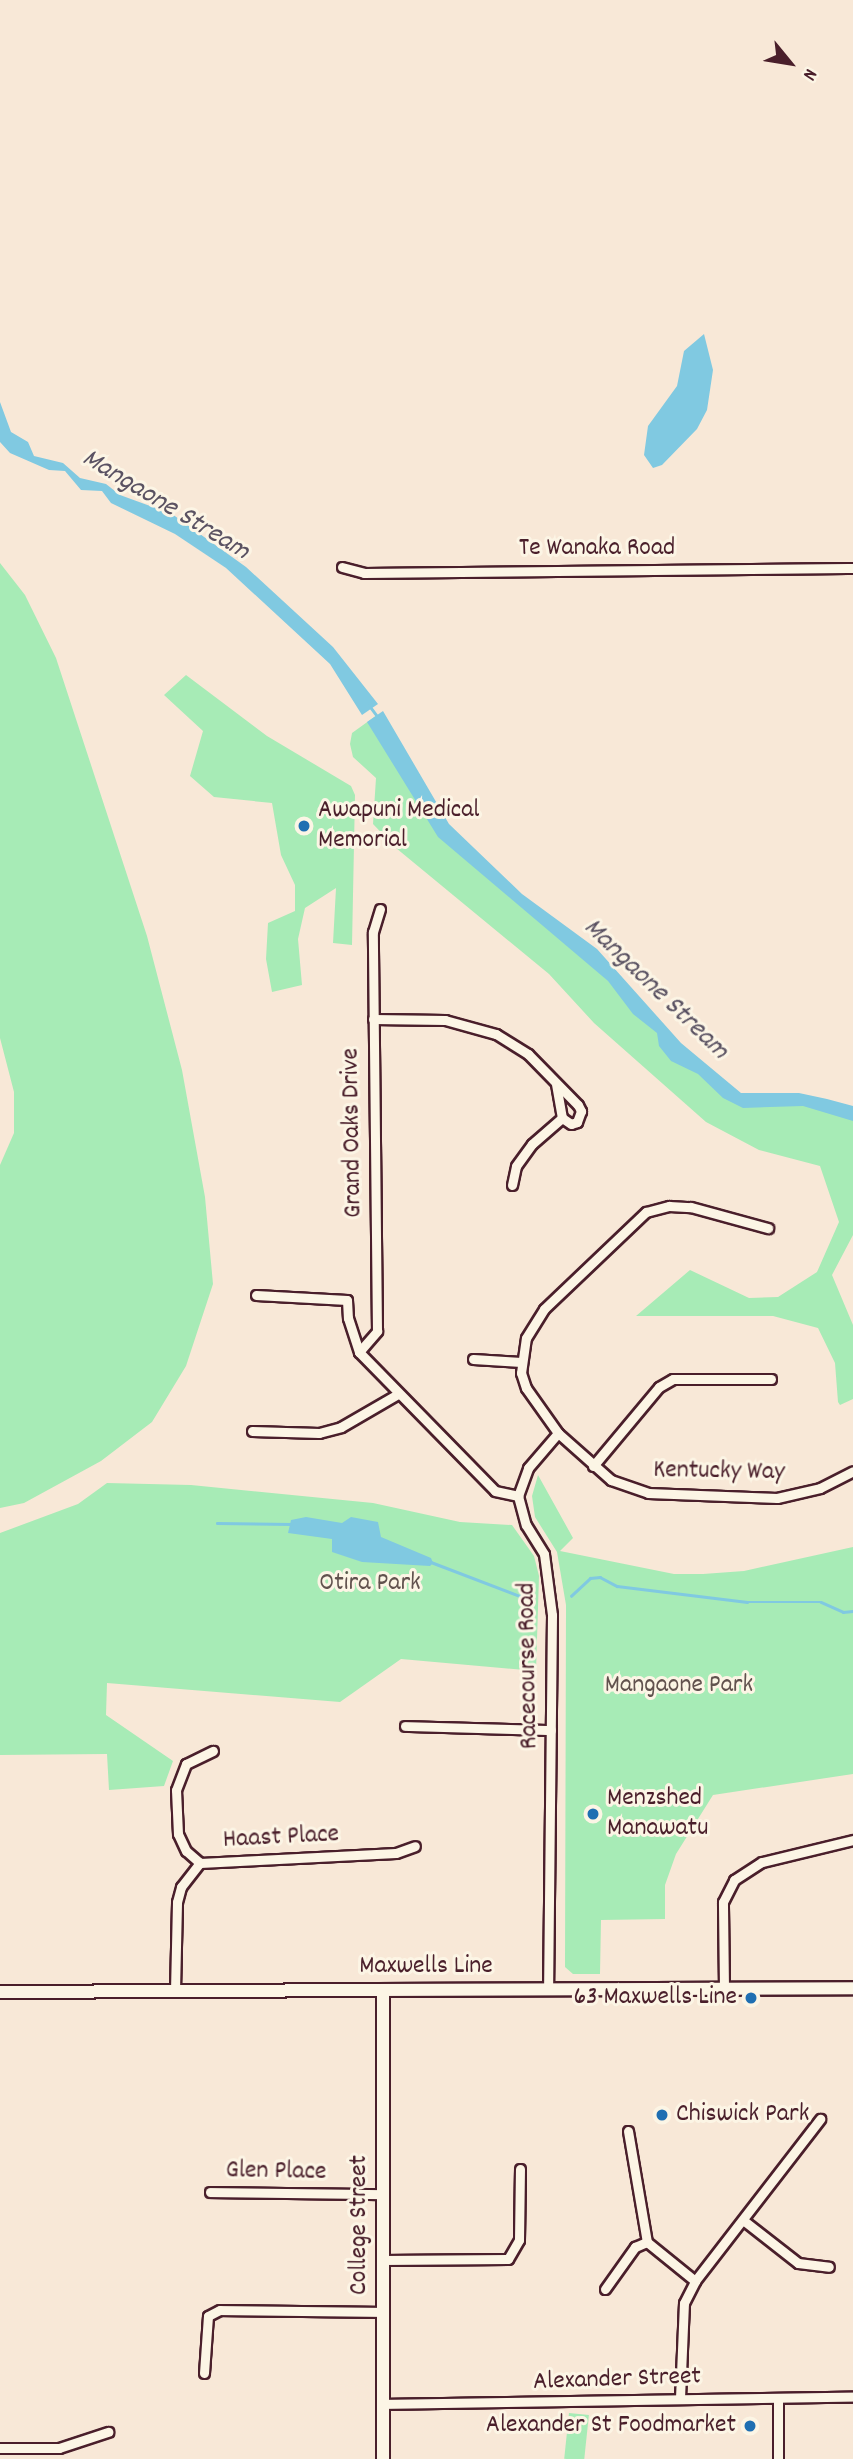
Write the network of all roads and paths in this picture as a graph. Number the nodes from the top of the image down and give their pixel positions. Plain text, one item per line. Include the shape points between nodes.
1 (342, 567) dead end
2 (853, 568) edge
3 (380, 909) dead end
4 (373, 1019) junction
5 (556, 1085) junction
6 (562, 1118) junction
7 (512, 1185) dead end
8 (768, 1228) dead end
9 (256, 1295) dead end
10 (359, 1352) junction
11 (473, 1359) dead end
12 (521, 1363) junction
13 (771, 1380) dead end
14 (398, 1394) junction
15 (252, 1431) dead end
16 (558, 1433) junction
17 (593, 1466) junction
18 (853, 1471) edge
19 (518, 1496) junction
20 (405, 1727) dead end
21 (551, 1730) junction
22 (213, 1751) dead end
23 (853, 1840) edge
24 (415, 1846) dead end
25 (200, 1863) junction
26 (724, 1988) junction
27 (548, 1989) junction
28 (853, 1989) edge
29 (383, 1990) junction
30 (175, 1991) junction
31 (0, 1992) edge
32 (820, 2119) dead end
33 (628, 2132) dead end
34 (520, 2169) dead end
35 (210, 2192) dead end
36 (383, 2194) junction
37 (743, 2220) junction
38 (647, 2242) junction
39 (383, 2260) junction
40 (828, 2266) dead end
41 (695, 2281) junction
42 (605, 2289) dead end
43 (383, 2312) junction
44 (204, 2373) dead end
45 (853, 2397) edge
46 (680, 2398) junction
47 (778, 2398) junction
48 (383, 2404) junction
49 (108, 2432) dead end
50 (0, 2448) edge
51 (383, 2459) edge
52 (778, 2459) edge

1 - 2 street, Te Wanaka Road via 364,573
3 - 4 street, Grand Oaks Drive via 373,932
4 - 5 street via 445,1020 480,1027 528,1055
4 - 10 street, Grand Oaks Drive via 377,1331
5 - 6 street
5 - 6 street via 581,1111 571,1124
6 - 7 street via 532,1144 516,1166
8 - 12 street via 691,1207 646,1212 544,1309 526,1338
9 - 10 street via 347,1300
10 - 14 street
11 - 12 street via 494,1357
12 - 16 street, Kentucky Way via 526,1388
13 - 17 street via 673,1380 659,1387
14 - 15 street via 341,1427 319,1433
14 - 19 street via 495,1491
16 - 17 street, Kentucky Way
16 - 19 street via 528,1468
17 - 18 street, Kentucky Way via 636,1491 749,1497 803,1493
19 - 21 street, Racecourse Road via 521,1514 544,1554 551,1577
20 - 21 street
21 - 27 street, Racecourse Road
22 - 25 street via 186,1764 176,1790 178,1834 186,1851
23 - 26 street via 762,1861 734,1880 723,1902
24 - 25 street, Haast Place via 396,1853
25 - 30 street, Haast Place via 181,1887 177,1902
26 - 27 main road, Maxwells Line
26 - 28 main road, Maxwells Line
27 - 29 main road, Maxwells Line
29 - 30 main road, Maxwells Line
29 - 36 main road, College Street
30 - 31 main road, Maxwells Line
32 - 37 street
33 - 38 street
34 - 39 street via 519,2240 508,2259
35 - 36 street, Glen Place
36 - 39 main road, College Street
37 - 40 street via 798,2263
37 - 41 street
38 - 41 street
38 - 42 street via 635,2247
39 - 43 main road, College Street
41 - 46 street via 680,2326
43 - 44 street via 220,2310 208,2316
43 - 48 main road, College Street
45 - 47 street, Alexander Street
46 - 47 street, Alexander Street
46 - 48 street, Alexander Street via 578,2404
47 - 52 street
48 - 51 main road, College Street
49 - 50 street via 59,2448

